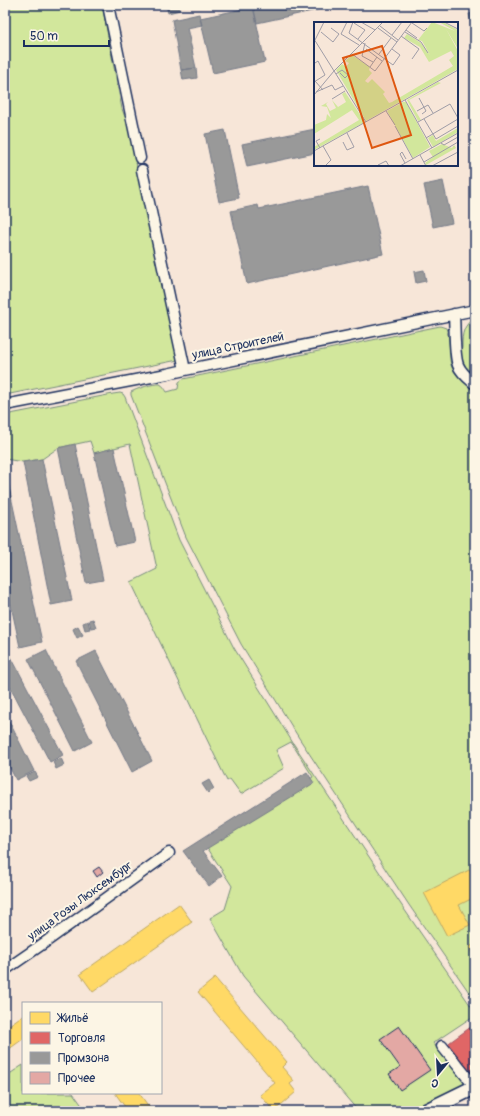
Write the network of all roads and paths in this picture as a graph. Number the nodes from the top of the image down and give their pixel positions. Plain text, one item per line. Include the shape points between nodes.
1 (108, 5) edge
2 (140, 158) dead end
3 (142, 170) dead end
4 (475, 310) edge
5 (454, 314) junction
6 (184, 370) junction
7 (475, 384) edge
8 (5, 405) edge
9 (169, 853) dead end
10 (5, 970) edge
11 (442, 1046) dead end
12 (474, 1083) edge
13 (426, 1111) edge

1 - 2 street
3 - 6 street
4 - 5 street, улица Строителей
5 - 6 street, улица Строителей
5 - 7 street via 458,365
6 - 8 street, улица Строителей
9 - 10 street, улица Розы Люксембург
11 - 12 street
12 - 13 street

